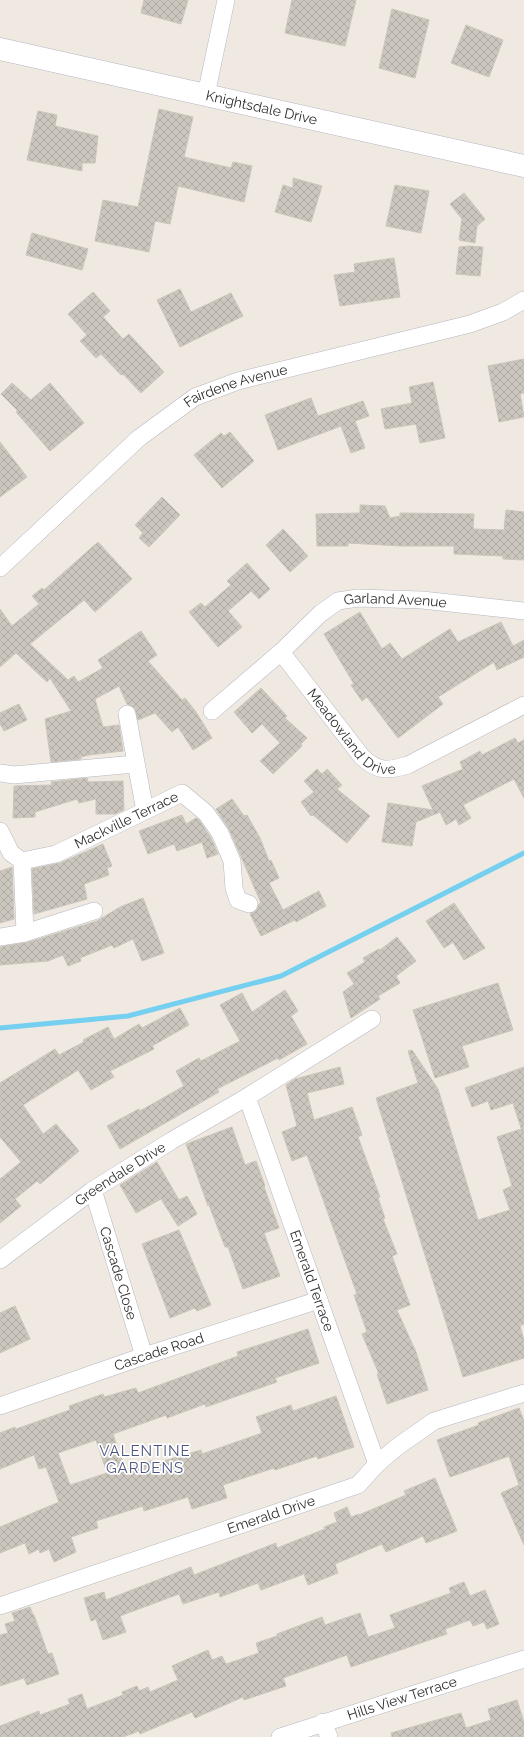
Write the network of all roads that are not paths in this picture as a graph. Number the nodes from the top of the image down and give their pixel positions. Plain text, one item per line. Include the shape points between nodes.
1 (226, 0) edge
2 (0, 49) edge
3 (206, 95) junction
4 (524, 166) edge
5 (524, 300) edge
6 (0, 568) edge
7 (524, 611) edge
8 (281, 652) junction
9 (524, 704) edge
10 (212, 711) dead end
11 (127, 714) dead end
12 (135, 764) junction
13 (0, 773) edge
14 (145, 811) junction
15 (0, 832) edge
16 (22, 861) junction
17 (249, 904) dead end
18 (94, 911) dead end
19 (25, 933) junction
20 (0, 937) edge
21 (372, 1019) dead end
22 (247, 1096) junction
23 (93, 1190) junction
24 (0, 1260) edge
25 (319, 1300) junction
26 (144, 1356) junction
27 (524, 1393) edge
28 (0, 1406) edge
29 (377, 1464) junction
30 (0, 1606) edge
31 (524, 1659) edge
32 (326, 1730) edge
33 (280, 1737) edge

1 - 3 street
2 - 3 main road, Knightsdale Drive
3 - 4 main road, Knightsdale Drive
5 - 6 street, Fairdene Avenue via 503,312 470,324 238,381 195,398 139,438
7 - 8 street, Garland Avenue via 422,600 358,598 338,601 320,613
8 - 9 street, Meadowland Drive via 362,757 372,766 384,770 408,765
8 - 10 street, Garland Avenue
11 - 12 street
12 - 13 street via 14,775
12 - 14 street
14 - 16 street, Mackville Terrace via 56,854
14 - 17 street, Mackville Terrace via 182,793 206,813 220,833 232,861 234,888 238,900
15 - 16 street via 11,853
16 - 19 street
18 - 19 street
19 - 20 street
21 - 22 street, Greendale Drive
22 - 23 street, Greendale Drive
22 - 25 street, Emerald Terrace
23 - 24 street, Greendale Drive
23 - 26 street, Cascade Close
25 - 26 street, Cascade Road
25 - 29 street, Emerald Terrace
26 - 28 street, Cascade Road
27 - 29 street, Emerald Drive via 434,1421
29 - 30 street, Emerald Drive via 358,1486
31 - 32 street, Hills View Terrace
32 - 33 street, Hills View Terrace

